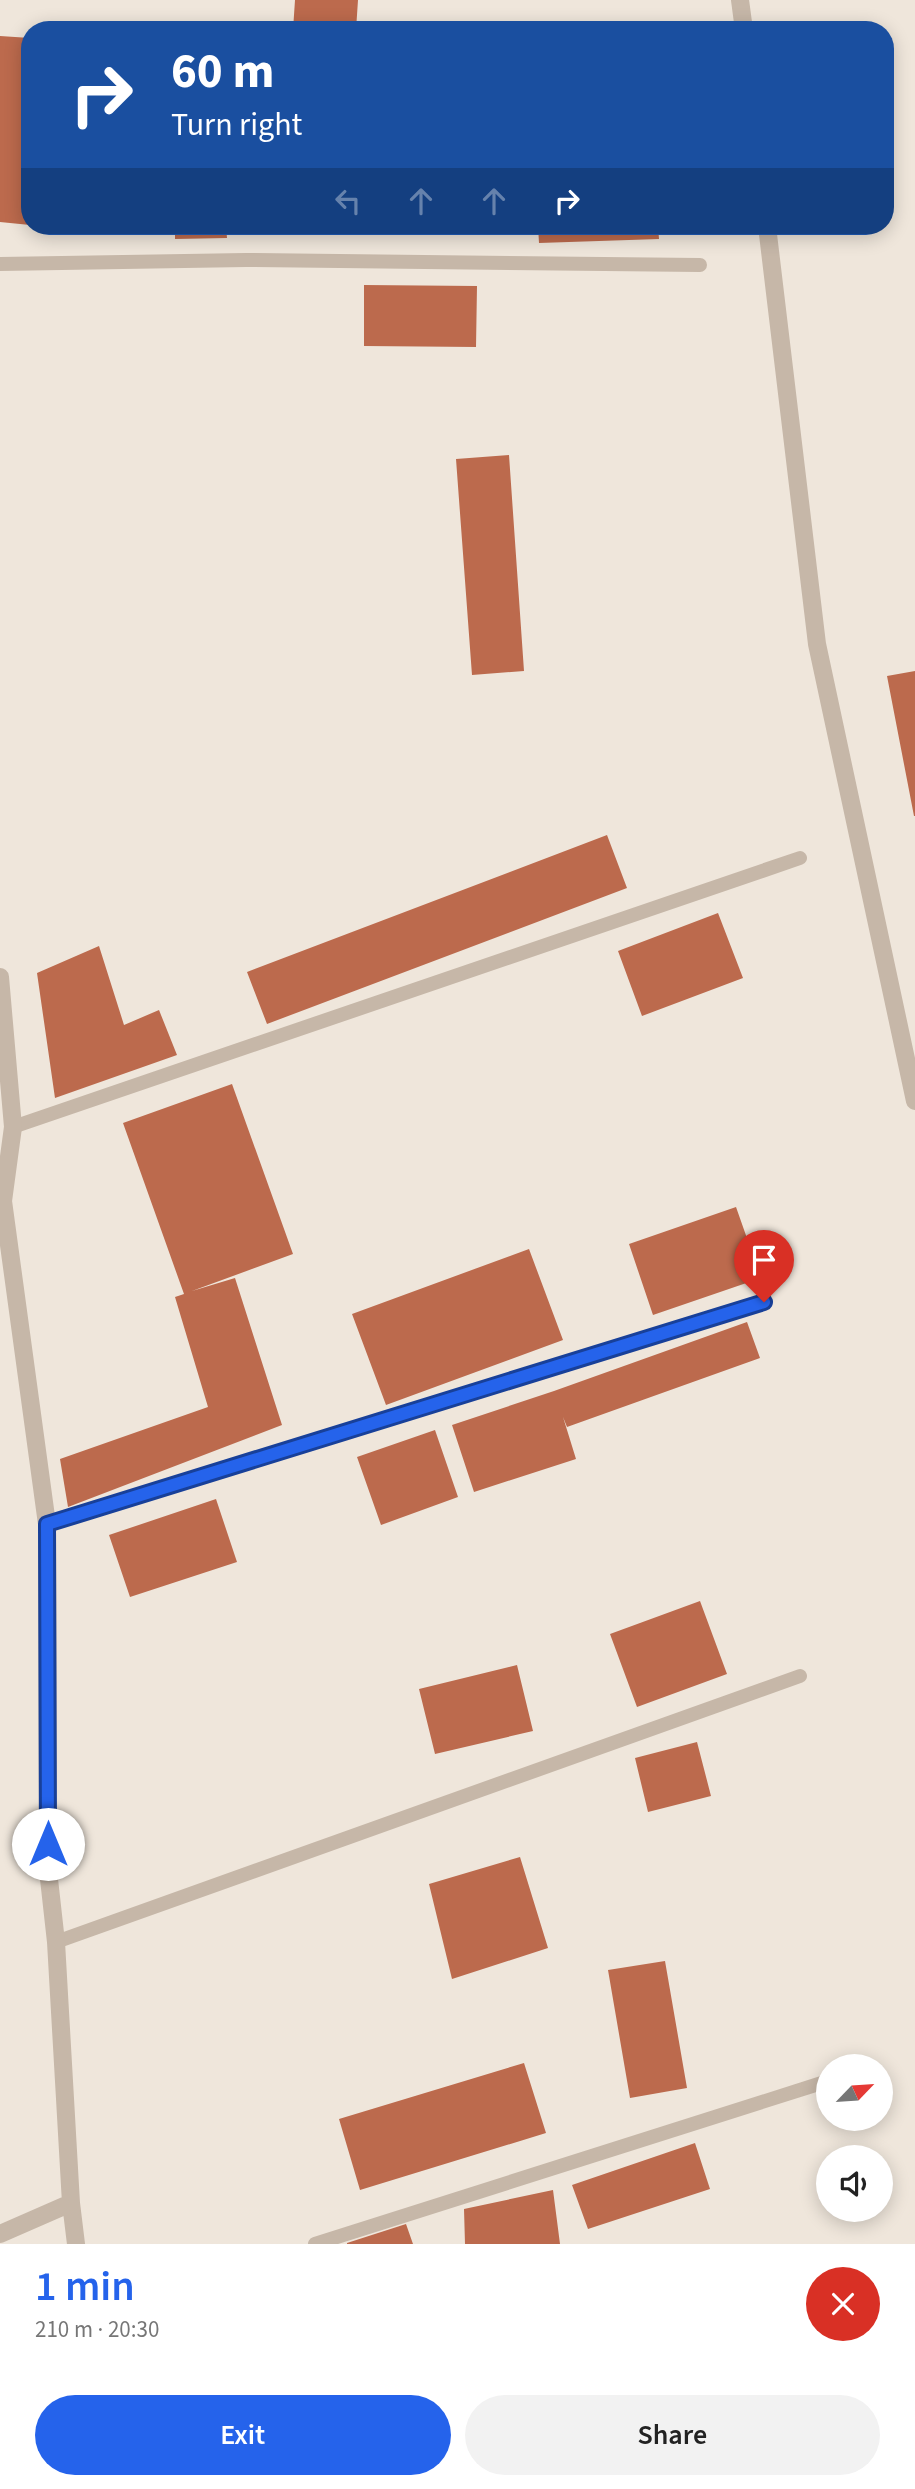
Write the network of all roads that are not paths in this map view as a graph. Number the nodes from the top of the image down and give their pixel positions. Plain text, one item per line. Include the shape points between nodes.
1 (740, 0) edge
2 (743, 21) edge
3 (768, 235) edge
4 (0, 264) edge
5 (700, 265) dead end
6 (800, 858) dead end
7 (0, 977) edge
8 (915, 1101) edge
9 (13, 1127) junction
10 (2, 1201) edge
11 (764, 1302) dead end
12 (47, 1524) junction
13 (800, 1676) dead end
14 (56, 1942) junction
15 (816, 2085) edge
16 (71, 2203) junction
17 (0, 2234) edge
18 (76, 2244) edge
19 (314, 2244) edge

1 - 2 street
3 - 8 street via 817,644
4 - 5 lane via 246,260
6 - 9 lane
7 - 9 street
9 - 10 street
10 - 12 street
11 - 12 lane
12 - 14 street via 48,1870
13 - 14 lane
14 - 16 street
15 - 19 lane
16 - 17 street
16 - 18 street

